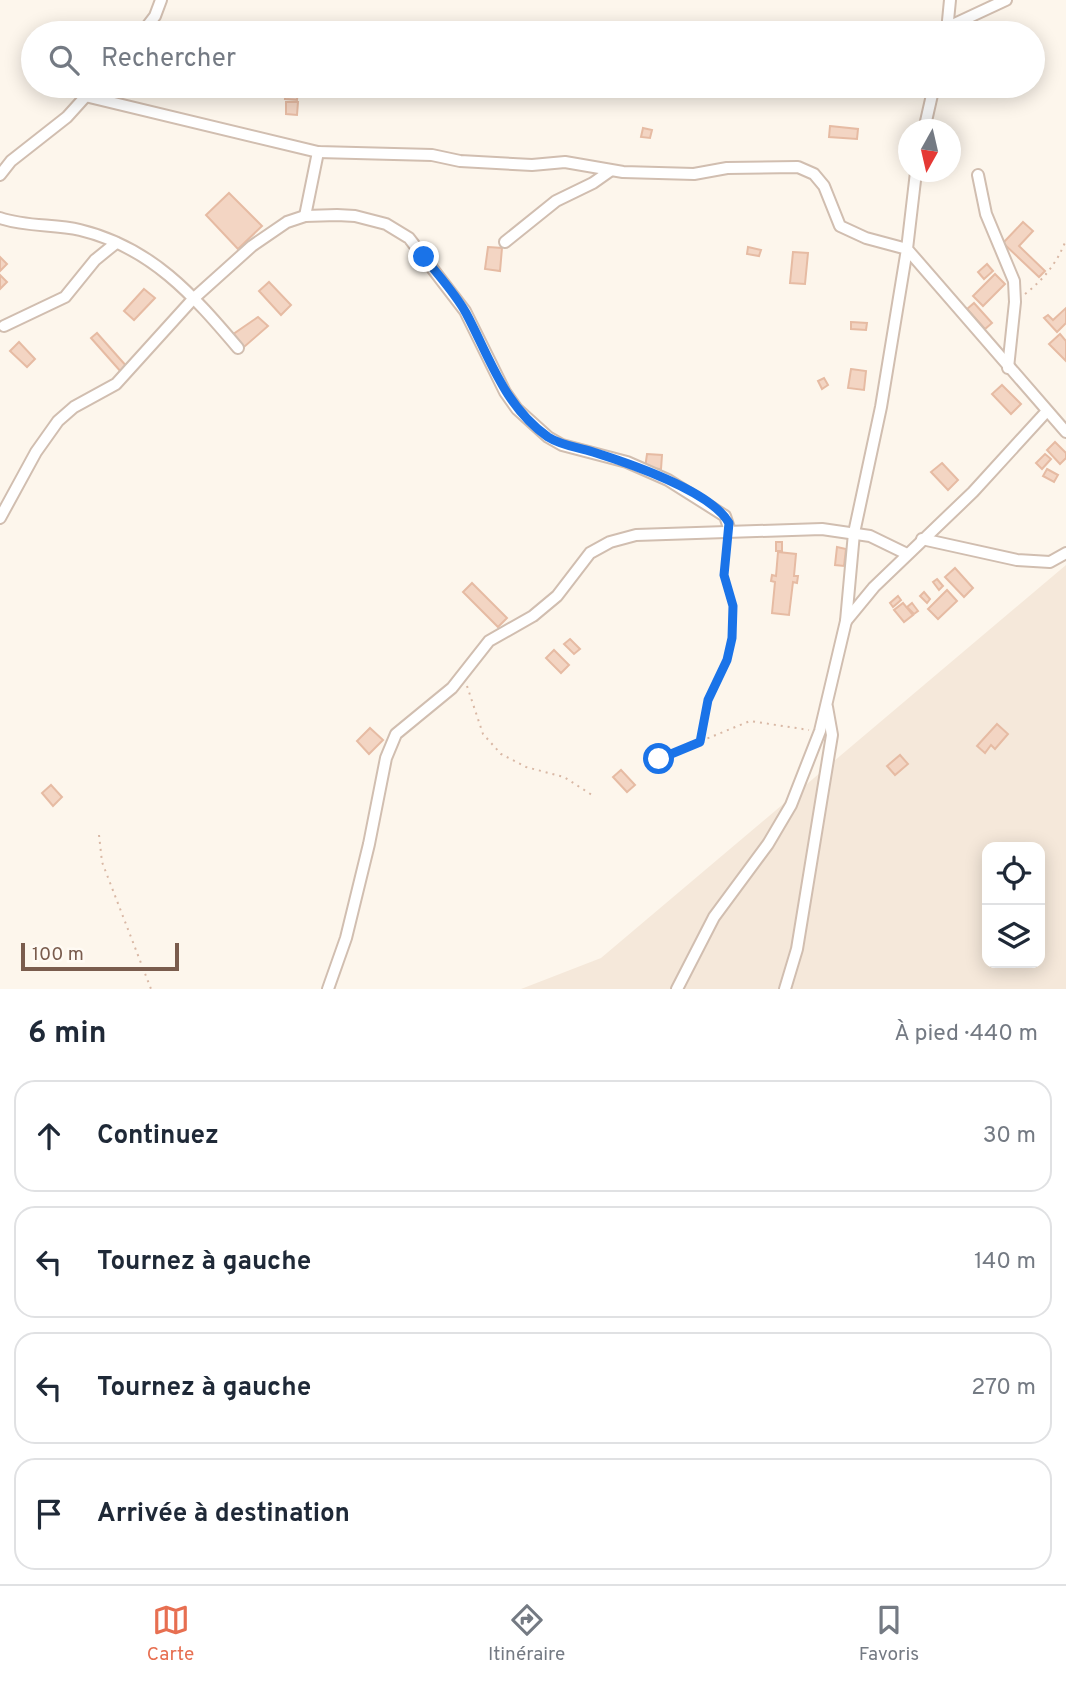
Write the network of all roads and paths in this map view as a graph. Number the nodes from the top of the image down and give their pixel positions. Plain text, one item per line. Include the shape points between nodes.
1 (161, 0) edge
2 (950, 0) edge
3 (1006, 0) edge
4 (151, 21) edge
5 (948, 21) edge
6 (965, 21) edge
7 (83, 98) edge
8 (93, 98) edge
9 (931, 98) edge
10 (926, 119) edge
11 (318, 152) junction
12 (610, 171) junction
13 (0, 175) edge
14 (978, 175) dead end
15 (915, 182) edge
16 (305, 216) junction
17 (0, 218) edge
18 (1066, 240) edge
19 (505, 242) dead end
20 (116, 243) junction
21 (907, 249) junction
22 (193, 299) junction
23 (1015, 302) junction
24 (4, 326) dead end
25 (238, 348) dead end
26 (1008, 368) junction
27 (1047, 411) junction
28 (1066, 432) edge
29 (0, 518) edge
30 (730, 531) junction
31 (854, 533) junction
32 (922, 540) junction
33 (1066, 553) edge
34 (908, 554) junction
35 (846, 621) junction
36 (462, 676) junction
37 (826, 706) junction
38 (820, 731) junction
39 (700, 742) junction
40 (647, 759) dead end
41 (592, 795) dead end
42 (99, 835) dead end
43 (150, 989) edge
44 (328, 989) edge
45 (677, 989) edge
46 (785, 989) edge

1 - 4 street
2 - 5 street
3 - 6 street
7 - 13 street
8 - 11 street
9 - 10 street
11 - 12 street via 432,155 532,165 565,162
11 - 16 street
12 - 19 street via 556,201
12 - 21 street via 694,174 727,168 798,167 814,174 824,186 840,226
14 - 23 street via 993,235 1014,281
15 - 21 street
16 - 22 street via 286,222 259,241
16 - 30 street via 355,216 397,229 465,311 505,393 531,422 562,445 627,462 668,480 725,516
17 - 20 street via 82,230
18 - 23 path via 1041,282
20 - 22 street via 144,255
20 - 24 street via 95,260 65,297
21 - 26 street
21 - 31 street
22 - 25 street
22 - 29 street via 116,384 74,407 58,422
23 - 26 street
26 - 27 street
27 - 28 street
27 - 32 street
30 - 31 street
30 - 36 street via 636,534 600,547 533,616 489,641
30 - 39 path via 724,575 733,606 732,638 708,700
31 - 34 street
31 - 35 street
32 - 33 street via 1017,560 1050,562
32 - 34 street
34 - 35 street
35 - 37 street
36 - 41 path via 483,734 501,754 526,767 564,777
36 - 44 street via 404,726 392,743 346,938
37 - 38 street
37 - 46 street via 832,735 797,948
38 - 39 path via 750,721
38 - 45 street via 791,804 768,844 714,917
39 - 40 path via 659,759
42 - 43 path via 102,862

